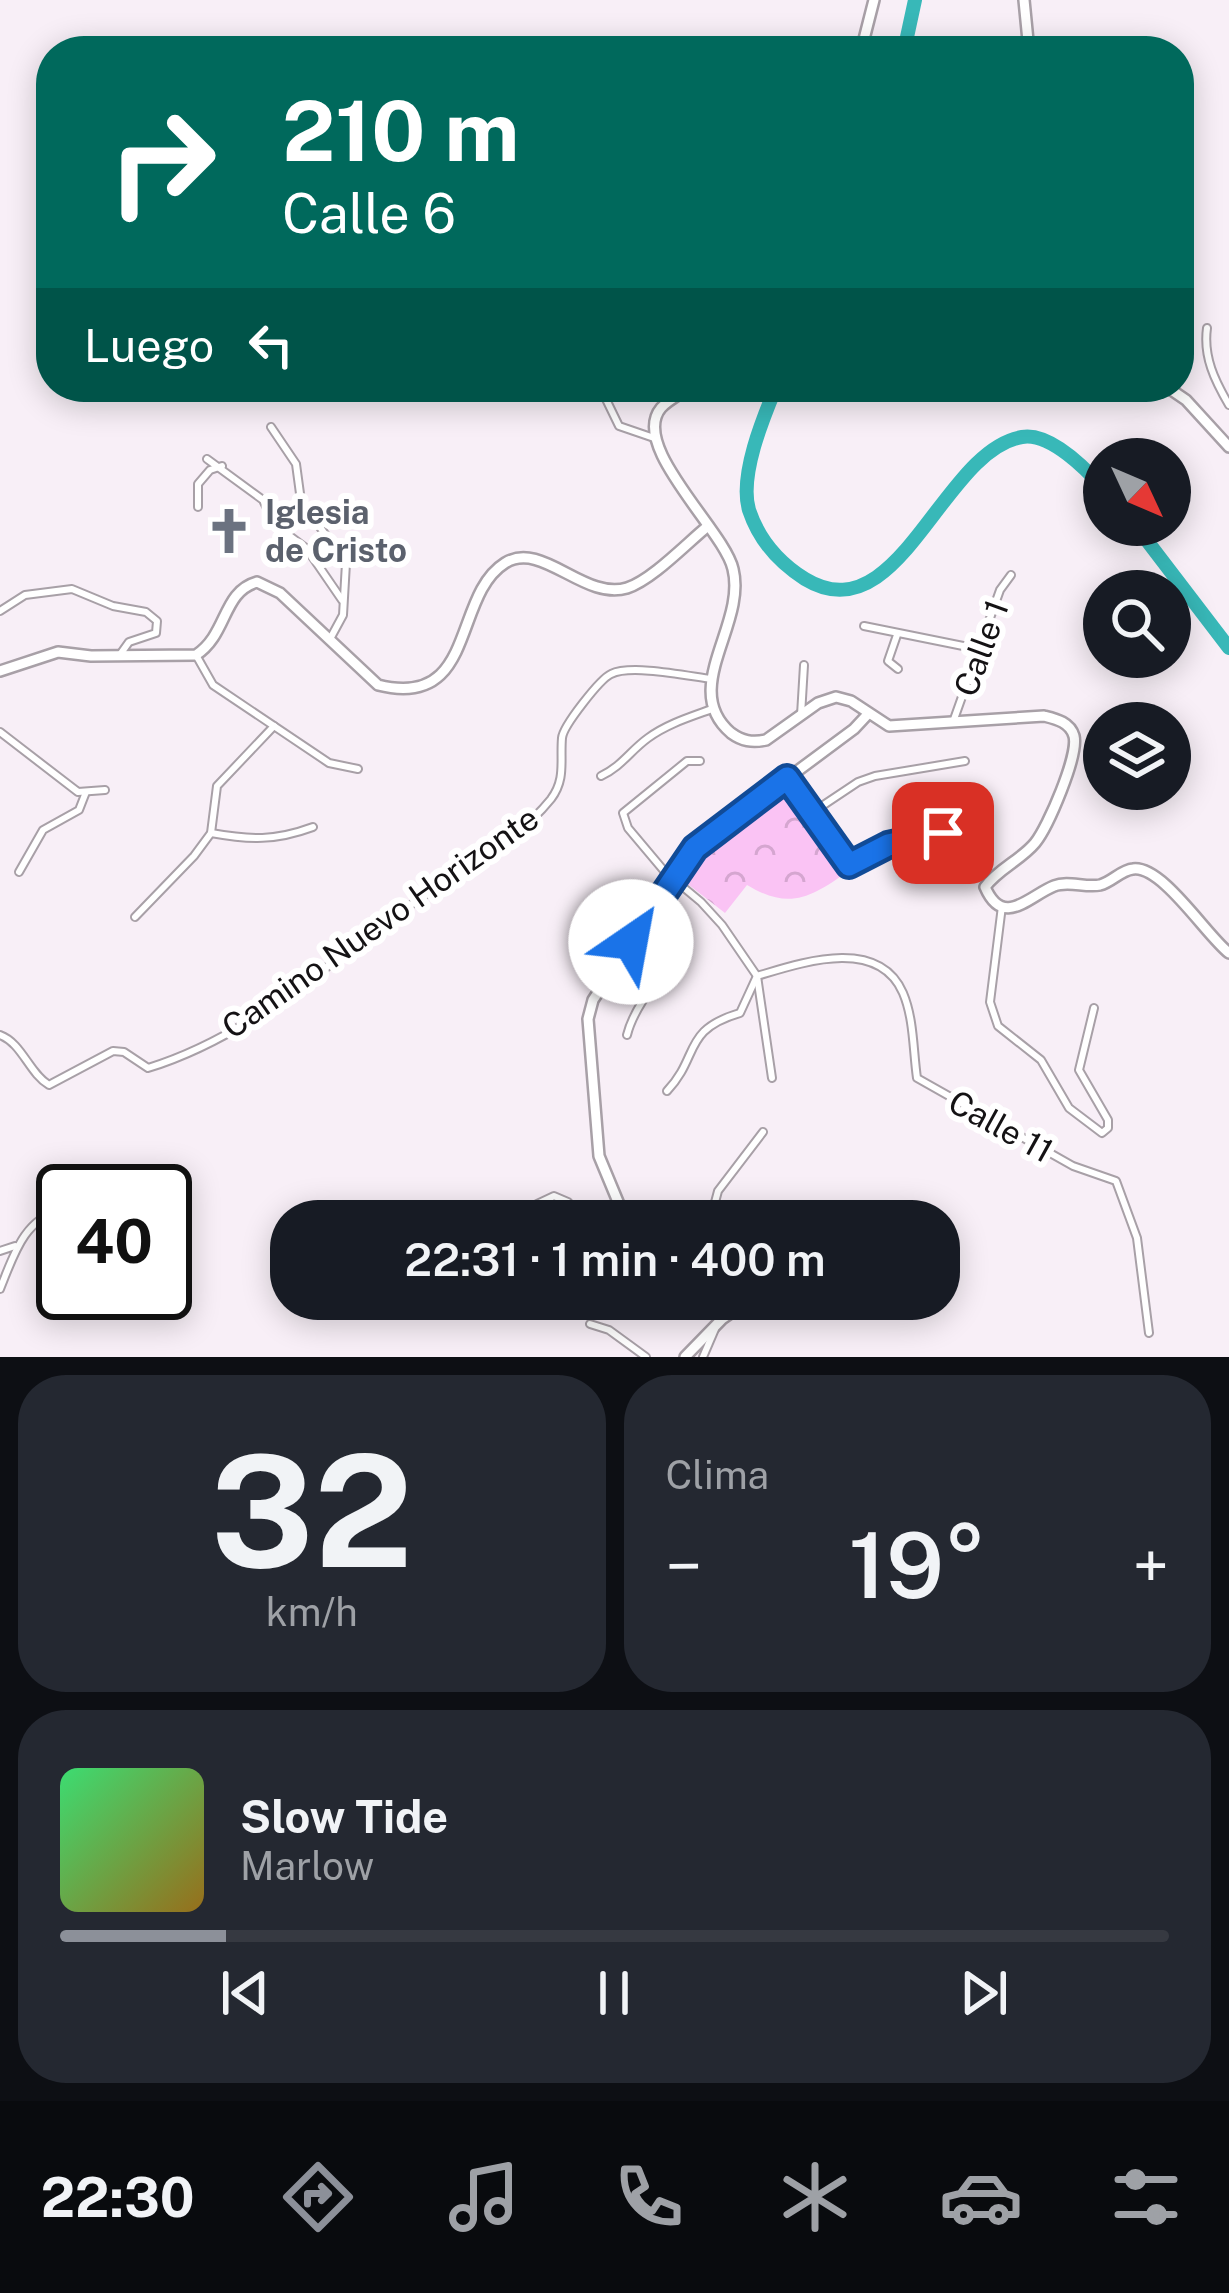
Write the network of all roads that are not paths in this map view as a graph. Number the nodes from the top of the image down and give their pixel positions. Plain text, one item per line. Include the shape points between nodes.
1 (874, 0) edge
2 (1024, 0) edge
3 (865, 36) edge
4 (1028, 36) edge
5 (1208, 328) dead end
6 (608, 402) edge
7 (671, 402) edge
8 (1188, 402) edge
9 (1229, 405) edge
10 (272, 427) dead end
11 (654, 437) junction
12 (1229, 448) edge
13 (207, 459) dead end
14 (222, 466) junction
15 (198, 507) dead end
16 (698, 510) junction
17 (709, 526) junction
18 (689, 542) junction
19 (721, 544) junction
20 (1011, 575) dead end
21 (342, 601) junction
22 (0, 611) edge
23 (864, 626) dead end
24 (897, 635) junction
25 (328, 642) junction
26 (978, 649) junction
27 (196, 655) junction
28 (119, 656) junction
29 (804, 665) dead end
30 (898, 669) dead end
31 (0, 671) edge
32 (711, 679) junction
33 (712, 709) junction
34 (868, 714) junction
35 (801, 716) junction
36 (953, 722) junction
37 (274, 726) junction
38 (0, 732) edge
39 (700, 761) dead end
40 (965, 761) dead end
41 (358, 769) dead end
42 (602, 776) dead end
43 (787, 778) junction
44 (105, 790) dead end
45 (86, 792) junction
46 (814, 812) junction
47 (313, 827) dead end
48 (211, 833) junction
49 (958, 834) dead end
50 (918, 837) junction
51 (19, 872) dead end
52 (929, 876) dead end
53 (672, 878) junction
54 (1001, 906) junction
55 (136, 917) dead end
56 (626, 948) junction
57 (1229, 953) edge
58 (757, 976) junction
59 (1094, 1008) dead end
60 (0, 1035) edge
61 (626, 1035) dead end
62 (772, 1078) dead end
63 (667, 1091) dead end
64 (763, 1132) dead end
65 (617, 1200) edge
66 (716, 1200) edge
67 (36, 1223) edge
68 (15, 1246) junction
69 (0, 1251) edge
70 (0, 1288) edge
71 (722, 1320) edge
72 (590, 1324) dead end
73 (715, 1325) junction
74 (1148, 1333) dead end
75 (646, 1357) edge
76 (685, 1357) edge
77 (703, 1357) edge

1 - 3 street
2 - 4 street
5 - 9 street via 1213,376
6 - 11 street via 620,425
7 - 11 street via 654,422
8 - 12 street
10 - 21 street via 296,464 301,501 346,563
11 - 16 street
13 - 14 street
14 - 15 street via 198,484
14 - 21 street via 307,549
16 - 17 street
16 - 18 street
17 - 18 street
17 - 19 street
18 - 19 street
18 - 25 street via 622,590 589,585 536,559 504,563 485,583 456,656 417,685 378,685
19 - 32 street via 733,567 733,609
20 - 26 street, Calle 1
21 - 25 street
22 - 28 street via 25,595 72,589 157,621 156,633 129,642
23 - 24 street
24 - 26 street
24 - 30 street via 888,661
25 - 27 street via 280,593 257,582 235,594 218,634
26 - 36 street, Calle 1
27 - 28 street
27 - 37 street via 213,685
28 - 31 street via 58,652
29 - 35 street
32 - 33 street
32 - 60 street, Camino Nuevo Horizonte via 608,675 562,731 558,788 525,826 222,1037 148,1067 113,1051 49,1085
33 - 35 street via 739,739 755,742
33 - 42 street via 645,740
34 - 35 street via 836,697
34 - 36 street via 889,726
34 - 43 street
36 - 54 street via 1044,716 1073,734 1074,753 1037,841 985,887
37 - 41 street via 329,763
37 - 48 street via 217,786
38 - 45 street via 66,786
39 - 53 street via 687,761 623,813
40 - 46 street via 875,776
43 - 46 street
43 - 53 street via 704,840
44 - 45 street
45 - 51 street via 79,810 43,830
46 - 50 street via 849,865
47 - 48 street via 256,841
48 - 55 street
49 - 50 street
50 - 52 street
53 - 56 street
53 - 58 street via 722,925
54 - 57 street via 1022,906 1060,884 1101,884 1130,868 1145,870
54 - 59 street via 992,1014 1041,1060 1069,1108 1102,1132 1108,1120 1079,1070
56 - 61 street via 653,980
56 - 65 street via 588,1019 599,1156
58 - 62 street
58 - 63 street via 740,1013 700,1034
58 - 74 street, Calle 11 via 849,958 889,972 904,995 917,1078 1073,1166 1117,1180 1137,1238
64 - 66 street
67 - 68 street
68 - 69 street
68 - 70 street
71 - 73 street
72 - 75 street
73 - 76 street
73 - 77 street

